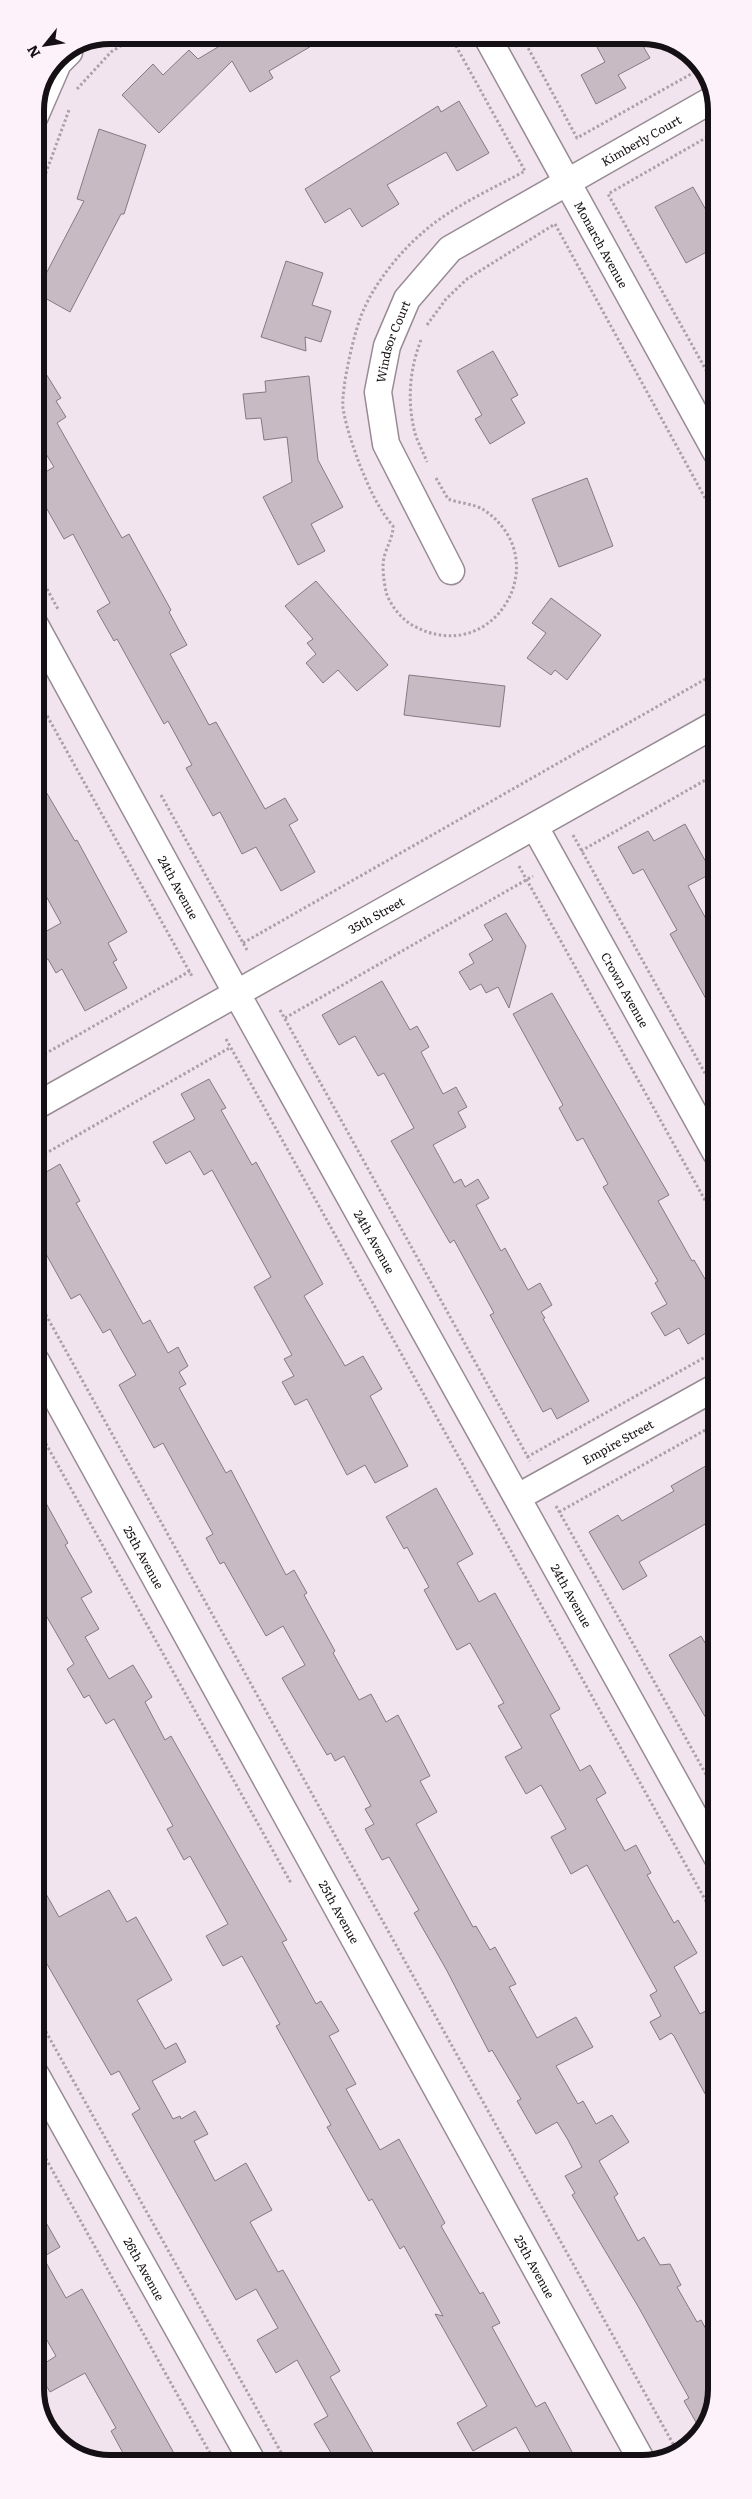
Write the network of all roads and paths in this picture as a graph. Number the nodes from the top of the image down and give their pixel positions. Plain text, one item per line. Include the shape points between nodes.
1 (124, 44) edge
2 (455, 44) edge
3 (491, 44) edge
4 (525, 44) edge
5 (696, 72) edge
6 (74, 92) dead end
7 (707, 103) edge
8 (70, 107) dead end
9 (708, 137) edge
10 (44, 178) edge
11 (567, 182) junction
12 (426, 326) dead end
13 (423, 334) dead end
14 (708, 374) edge
15 (708, 438) edge
16 (430, 467) dead end
17 (434, 475) dead end
18 (708, 503) edge
19 (451, 571) dead end
20 (44, 642) edge
21 (708, 678) edge
22 (44, 710) edge
23 (708, 729) edge
24 (708, 779) edge
25 (561, 812) junction
26 (535, 827) junction
27 (506, 843) junction
28 (582, 850) junction
29 (573, 855) dead end
30 (534, 876) dead end
31 (527, 880) junction
32 (243, 943) dead end
33 (196, 968) dead end
34 (189, 972) junction
35 (193, 978) dead end
36 (236, 994) junction
37 (280, 1010) dead end
38 (285, 1018) junction
39 (278, 1022) dead end
40 (226, 1039) dead end
41 (239, 1044) dead end
42 (230, 1048) junction
43 (44, 1054) edge
44 (708, 1078) edge
45 (44, 1102) edge
46 (708, 1139) edge
47 (44, 1154) edge
48 (708, 1206) edge
49 (44, 1311) edge
50 (708, 1355) edge
51 (44, 1375) edge
52 (708, 1391) edge
53 (708, 1428) edge
54 (528, 1456) junction
55 (532, 1463) dead end
56 (503, 1471) junction
57 (518, 1497) junction
58 (554, 1502) dead end
59 (559, 1512) junction
60 (534, 1525) junction
61 (708, 1778) edge
62 (708, 1833) edge
63 (708, 1905) edge
64 (44, 2028) edge
65 (44, 2089) edge
66 (44, 2155) edge
67 (674, 2447) edge
68 (211, 2455) edge
69 (248, 2455) edge
70 (283, 2455) edge
71 (639, 2455) edge

1 - 6 path via 111,52
2 - 17 path via 524,171 444,217 421,234 392,265 363,309 345,373 343,407 366,483 393,526 393,536 384,556 387,594 396,611 408,623 426,633 471,633 488,624 502,610 514,591 517,563 510,539 499,523 482,509 448,499
3 - 11 street, Monarch Avenue
4 - 5 path via 577,138
7 - 11 street, Kimberly Court
8 - 10 path
9 - 14 path via 608,194
11 - 15 street, Monarch Avenue
11 - 19 street, Windsor Court via 450,249 407,299 387,346 378,392 386,444
12 - 18 path via 446,299 467,280 555,224
13 - 16 path via 413,360 410,392 414,430
20 - 36 street, 24th Avenue
21 - 32 path
22 - 34 path
23 - 25 street, 35th Street
24 - 28 path
25 - 26 street, 35th Street
25 - 28 path
26 - 27 street, 35th Street
26 - 46 street, Crown Avenue
27 - 31 path
27 - 36 street, 35th Street
28 - 29 path
28 - 44 path
30 - 31 path
31 - 38 path
31 - 48 path
33 - 34 path
34 - 35 path
34 - 43 path
36 - 45 street, 35th Street
36 - 56 street, 24th Avenue
37 - 38 path
38 - 39 path
38 - 54 path
40 - 42 path
41 - 42 path
42 - 47 path
42 - 63 path
49 - 67 path
50 - 54 path
51 - 71 street, 25th Avenue
52 - 57 street, Empire Street
53 - 59 path
54 - 55 path
54 - 56 path
56 - 57 street, 24th Avenue
57 - 60 street, 24th Avenue
58 - 59 path
59 - 60 path
59 - 61 path
60 - 62 street, 24th Avenue
64 - 70 path
65 - 69 street, 26th Avenue
66 - 68 path

